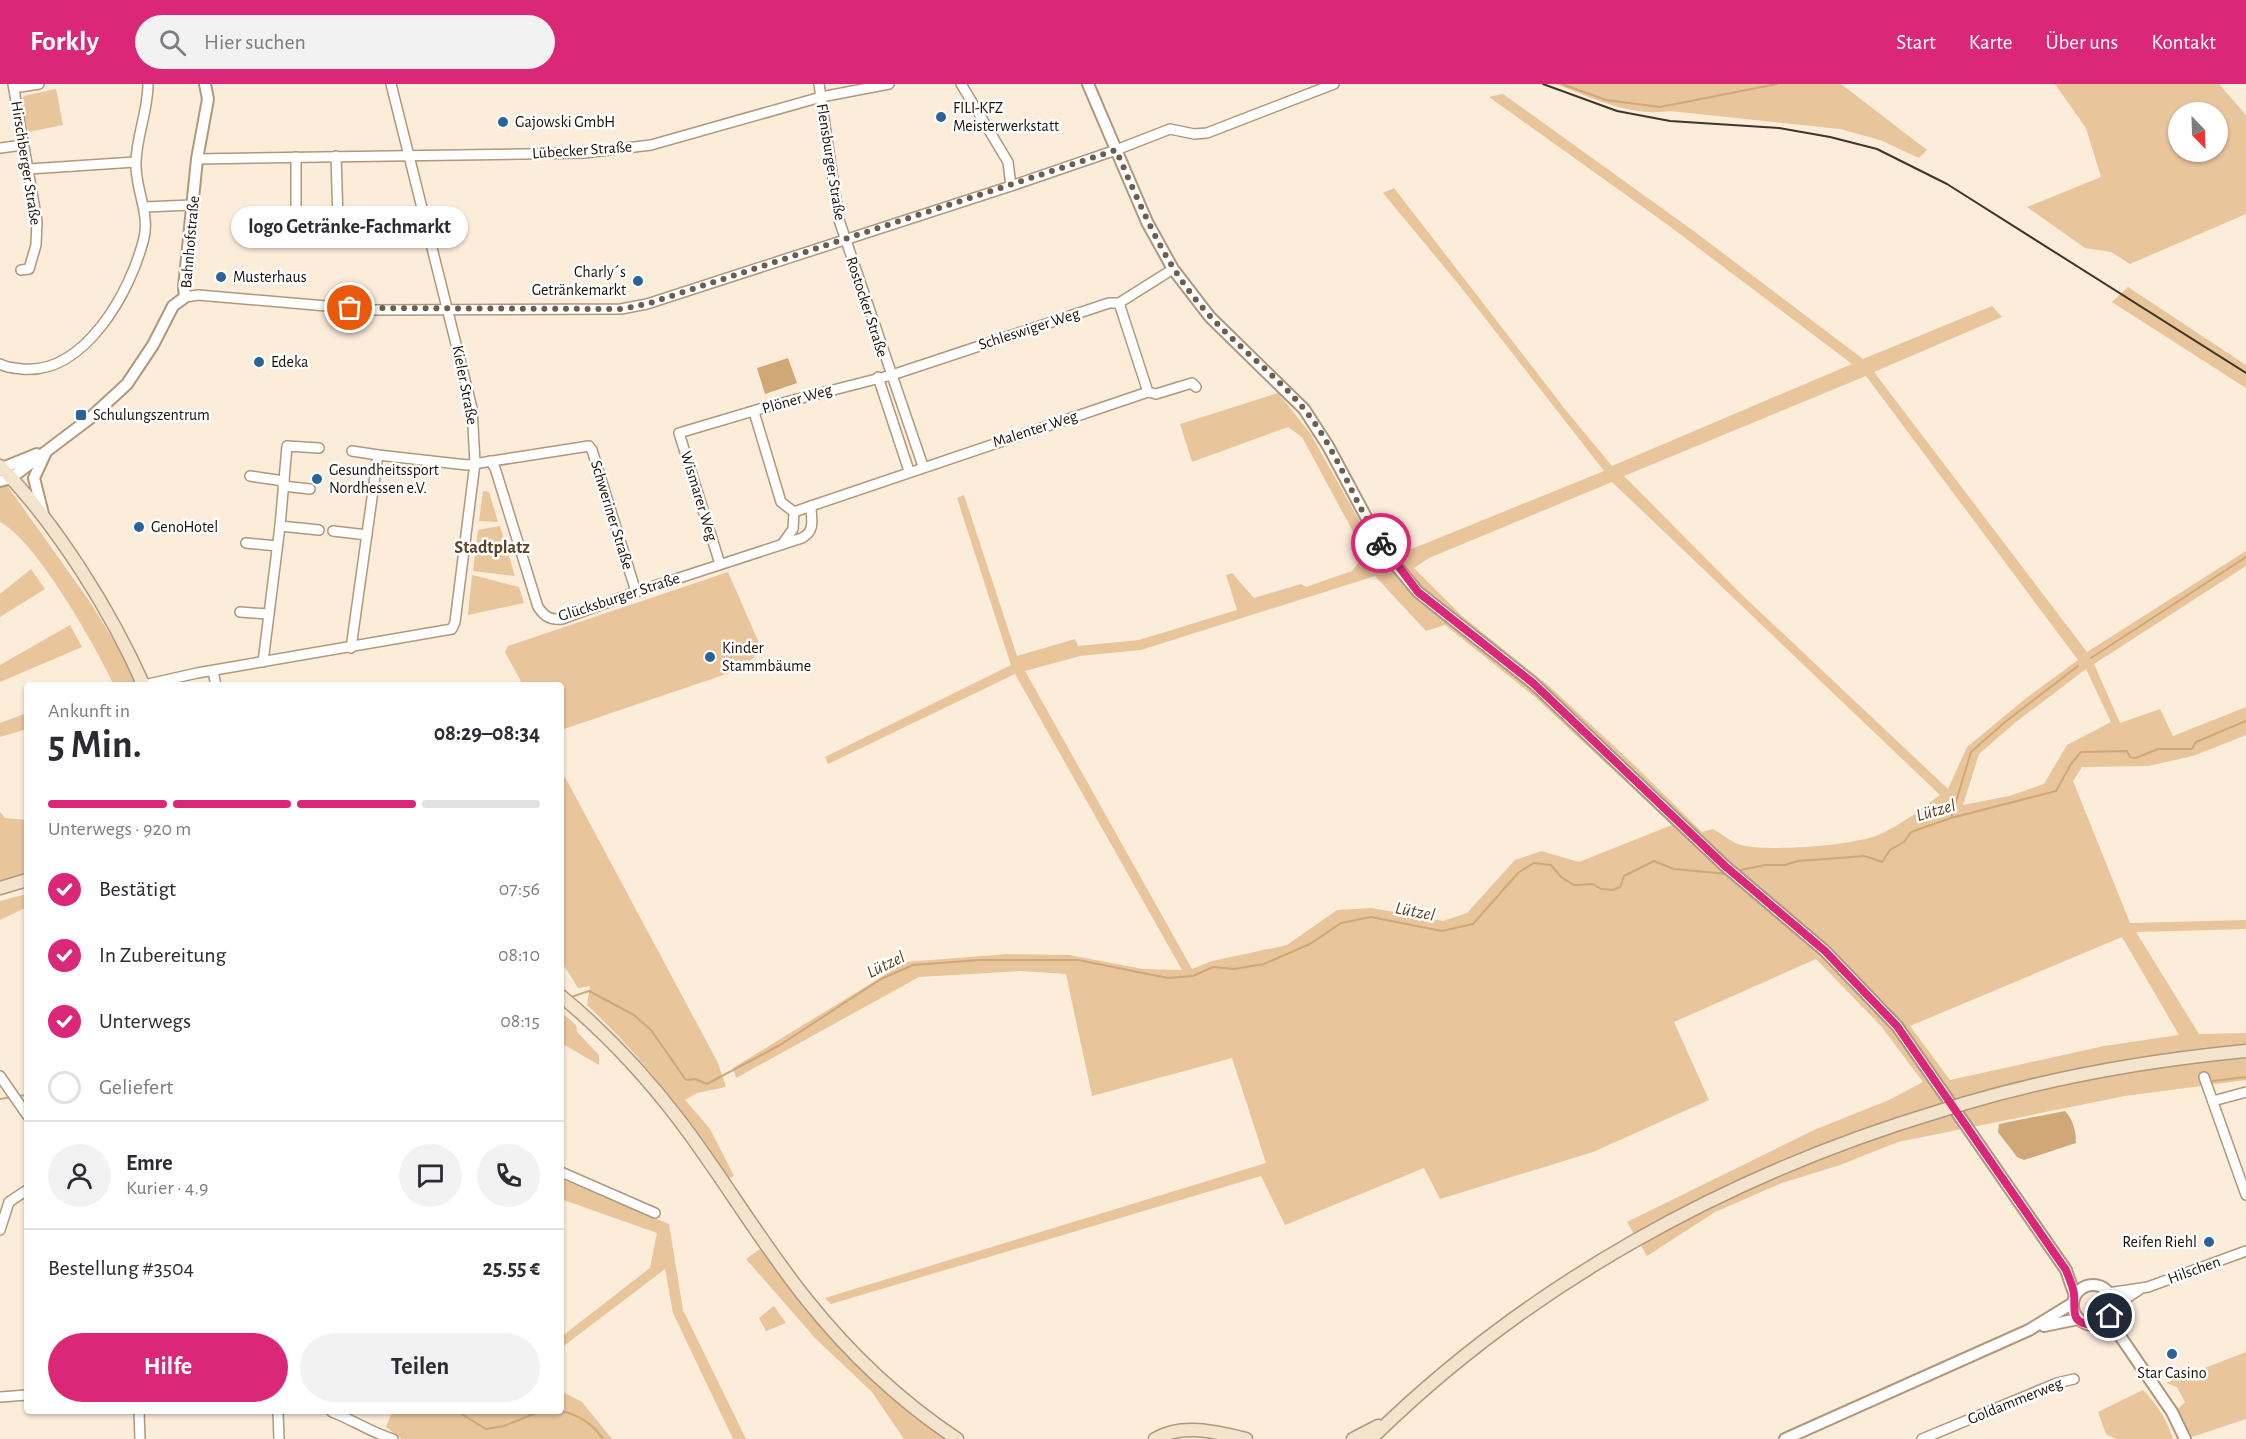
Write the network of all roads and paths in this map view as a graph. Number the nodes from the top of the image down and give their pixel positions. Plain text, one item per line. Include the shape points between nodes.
1 (39, 84) edge
2 (148, 84) edge
3 (205, 84) edge
4 (392, 84) edge
5 (819, 84) edge
6 (889, 84) edge
7 (961, 84) edge
8 (1088, 84) edge
9 (1334, 84) edge
10 (14, 86) edge
11 (1320, 87) edge
12 (821, 97) junction
13 (23, 145) junction
14 (0, 148) edge
15 (1116, 150) junction
16 (409, 155) junction
17 (336, 156) junction
18 (296, 157) junction
19 (197, 159) junction
20 (135, 162) junction
21 (29, 169) junction
22 (1011, 186) junction
23 (192, 205) junction
24 (144, 207) junction
25 (392, 218) dead end
26 (338, 220) junction
27 (845, 240) junction
28 (1173, 269) junction
29 (21, 270) dead end
30 (185, 297) junction
31 (1119, 303) junction
32 (449, 310) junction
33 (0, 364) edge
34 (892, 375) junction
35 (878, 377) junction
36 (1196, 387) dead end
37 (1148, 392) junction
38 (754, 412) junction
39 (319, 448) dead end
40 (351, 451) dead end
41 (46, 452) junction
42 (378, 455) junction
43 (490, 461) junction
44 (475, 463) junction
45 (923, 466) junction
46 (909, 471) junction
47 (3, 472) edge
48 (250, 476) dead end
49 (284, 483) junction
50 (310, 489) dead end
51 (811, 506) junction
52 (794, 512) junction
53 (45, 521) junction
54 (280, 526) junction
55 (319, 530) dead end
56 (333, 531) dead end
57 (367, 535) junction
58 (246, 543) dead end
59 (783, 543) junction
60 (278, 546) junction
61 (720, 564) junction
62 (636, 592) junction
63 (240, 612) dead end
64 (268, 614) junction
65 (351, 648) junction
66 (263, 662) junction
67 (213, 670) junction
68 (142, 682) edge
69 (158, 682) edge
70 (215, 682) edge
71 (24, 881) edge
72 (0, 888) edge
73 (564, 998) edge
74 (2246, 1051) edge
75 (0, 1076) edge
76 (2204, 1077) dead end
77 (2246, 1092) edge
78 (2213, 1101) junction
79 (24, 1111) edge
80 (564, 1173) edge
81 (24, 1192) edge
82 (0, 1194) edge
83 (2246, 1195) edge
84 (9, 1202) junction
85 (656, 1214) dead end
86 (0, 1230) edge
87 (2246, 1251) edge
88 (2066, 1270) junction
89 (2087, 1286) junction
90 (2141, 1289) junction
91 (2108, 1293) junction
92 (2074, 1300) junction
93 (2111, 1312) junction
94 (2078, 1319) junction
95 (2095, 1325) junction
96 (2029, 1330) junction
97 (2074, 1379) dead end
98 (2157, 1390) junction
99 (24, 1395) edge
100 (0, 1397) edge
101 (139, 1414) edge
102 (278, 1414) edge
103 (337, 1414) edge
104 (1390, 1420) junction
105 (1945, 1434) edge
106 (379, 1437) edge
107 (140, 1439) edge
108 (279, 1439) edge
109 (393, 1439) edge
110 (957, 1439) edge
111 (1155, 1439) edge
112 (1168, 1439) edge
113 (1224, 1439) edge
114 (1246, 1439) edge
115 (1353, 1439) edge
116 (1371, 1439) edge
117 (1785, 1439) edge
118 (1922, 1439) edge
119 (2185, 1439) edge

1 - 10 street
2 - 20 street
3 - 19 street, Bahnhofstraße via 208,99
4 - 16 street, Kieler Straße
5 - 12 street, Flensburger Straße
6 - 12 street
7 - 22 street via 1008,162
8 - 15 street
9 - 11 street, Rostocker Straße
10 - 13 street, Hirschberger Straße
11 - 15 street, Rostocker Straße via 1207,133 1170,129
12 - 16 street, Lübecker Straße via 651,145 584,153
12 - 27 street, Flensburger Straße
13 - 14 street
13 - 21 street, Hirschberger Straße
15 - 22 street, Rostocker Straße
15 - 28 street via 1151,231
16 - 17 street, Lübecker Straße
16 - 32 street, Kieler Straße
17 - 18 street, Lübecker Straße
17 - 26 street
18 - 19 street, Lübecker Straße
18 - 26 street via 296,221
19 - 23 street, Bahnhofstraße
20 - 21 street
20 - 24 street
21 - 29 street, Hirschberger Straße via 37,221 36,245 29,269
22 - 27 street, Rostocker Straße
23 - 24 street
23 - 30 street, Bahnhofstraße
24 - 33 street via 144,237 127,284 84,347 56,365 38,370
25 - 26 street
27 - 32 street, Rostocker Straße via 675,296 621,309
27 - 34 street, Rostocker Straße
28 - 31 street, Schleswiger Weg
28 - 88 street via 1210,316 1310,418 1372,530 1418,592 1533,683 1725,866 1825,951 1897,1026
30 - 32 street, Rostocker Straße via 373,310
30 - 41 street, Bahnhofstraße via 173,306 127,384
31 - 34 street, Schleswiger Weg via 1109,303
31 - 37 street
32 - 44 street, Kieler Straße via 472,408
34 - 35 street, Schleswiger Weg
34 - 45 street
35 - 38 street, Plöner Weg
35 - 46 street
36 - 37 street, Malenter Weg via 1192,383 1156,394
37 - 45 street, Malenter Weg
38 - 52 street, Plöner Weg via 782,502
38 - 61 street, Wismarer Weg via 679,434
39 - 49 street via 287,446
40 - 42 street, Schweriner Straße
41 - 47 street, Bahnhofstraße
41 - 53 street via 34,478
42 - 44 street, Schweriner Straße
42 - 57 street
43 - 44 street, Schweriner Straße
43 - 62 street, Schweriner Straße via 589,446
43 - 62 street, Glücksburger Straße via 543,614 551,620 562,619
44 - 65 street, Kieler Straße via 452,628
45 - 46 street
46 - 51 street
47 - 53 main road
48 - 49 street
49 - 50 street
49 - 54 street
51 - 52 street
51 - 59 street, Glücksburger Straße via 810,534
52 - 59 street via 793,529
53 - 68 main road via 97,597
54 - 55 street
54 - 60 street
56 - 57 street
57 - 65 street
58 - 60 street
59 - 61 street, Glücksburger Straße
60 - 64 street
61 - 62 street, Glücksburger Straße
63 - 64 street
64 - 66 street
65 - 66 street, Kieler Straße
66 - 67 street, Kieler Straße
67 - 69 street, Kieler Straße
67 - 70 street
71 - 72 main road
73 - 110 main road via 633,1064 680,1122 806,1299 841,1341 880,1379
74 - 104 main road, bridge via 2108,1069 2029,1086 1874,1132 1757,1178 1562,1284
75 - 79 street
76 - 78 street
77 - 78 street
78 - 83 street
80 - 85 street
81 - 84 street
82 - 84 street
84 - 86 street
87 - 90 street, Hilschen
88 - 89 street
88 - 92 street
89 - 91 street via 2099,1286
89 - 92 street
90 - 91 street, Hilschen
90 - 93 street, Hilschen
91 - 93 street
92 - 94 street
92 - 96 street
93 - 95 street
93 - 98 street via 2116,1330
94 - 95 street
94 - 96 street
95 - 98 street via 2108,1333
96 - 117 street
97 - 105 street, Goldammerweg
98 - 119 street
99 - 100 street
101 - 107 street
102 - 108 street
103 - 106 street
104 - 115 main road
104 - 116 main road
105 - 118 street, Goldammerweg
106 - 109 street
111 - 114 main road via 1182,1430
112 - 113 main road via 1185,1435

